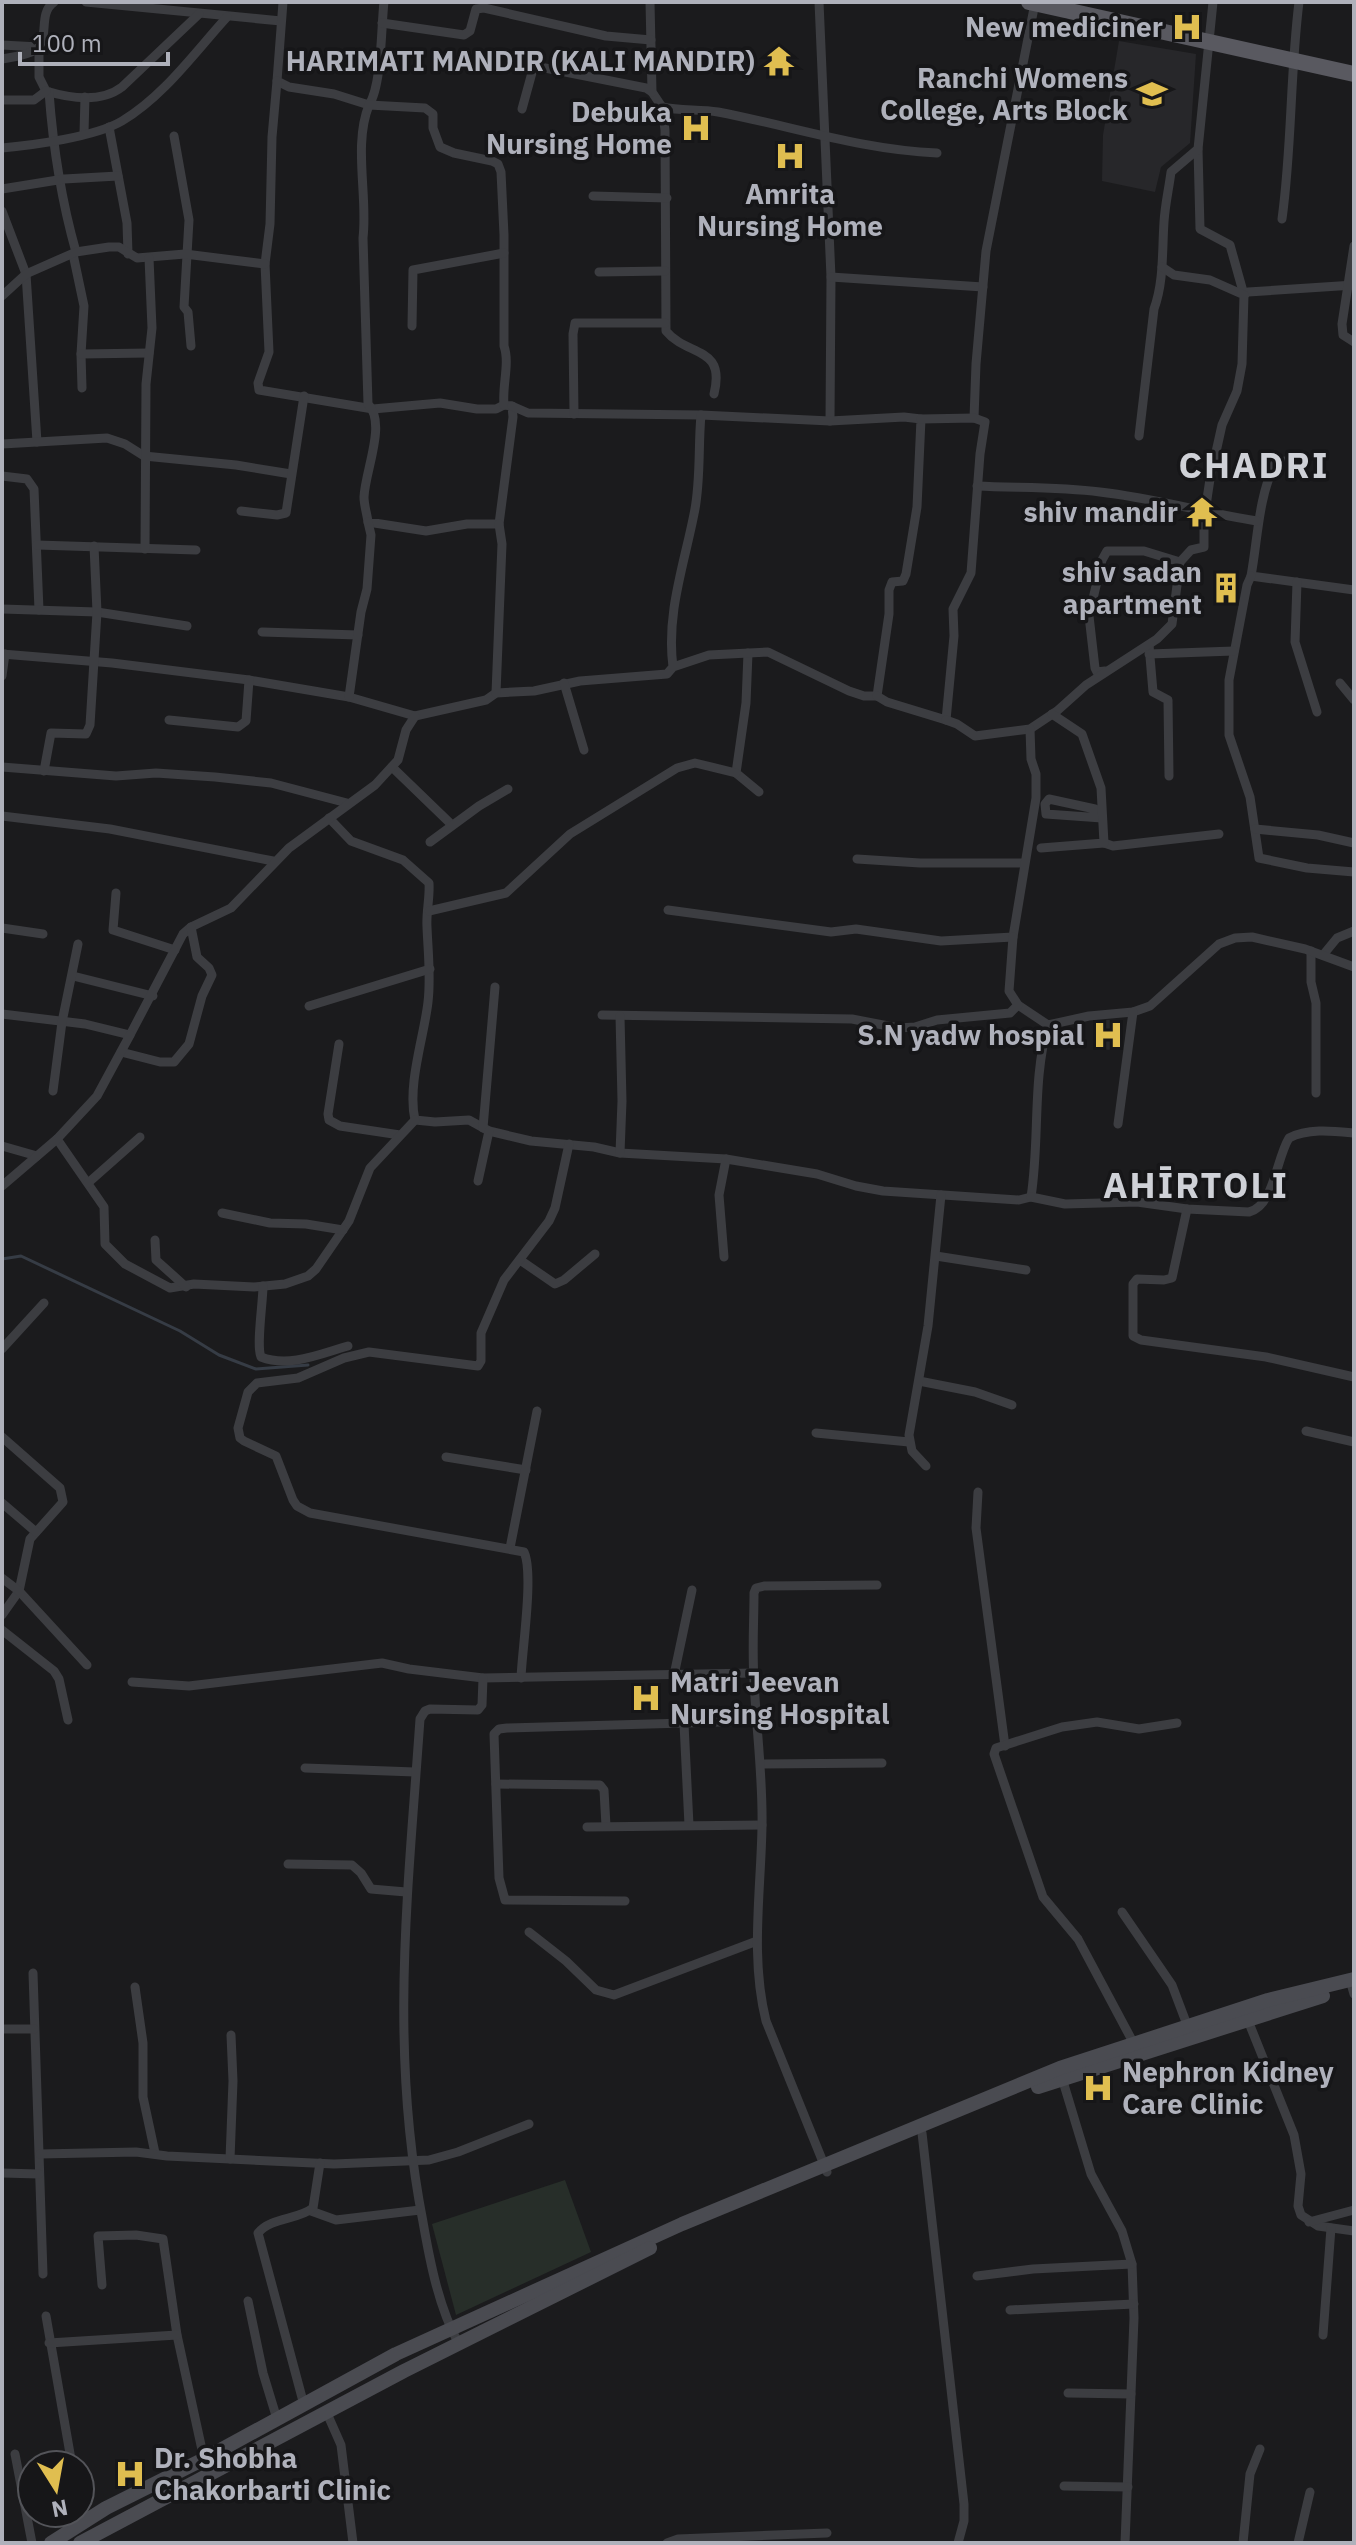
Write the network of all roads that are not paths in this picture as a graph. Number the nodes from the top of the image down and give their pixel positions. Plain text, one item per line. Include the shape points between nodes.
1 (86, 2) edge
2 (283, 2) edge
3 (384, 2) edge
4 (650, 2) edge
5 (819, 2) edge
6 (1029, 2) edge
7 (1213, 2) edge
8 (1299, 2) edge
9 (48, 3) edge
10 (142, 4) edge
11 (1045, 4) edge
12 (199, 14) junction
13 (227, 17) junction
14 (281, 21) junction
15 (382, 23) junction
16 (651, 40) junction
17 (1209, 42) junction
18 (2, 45) edge
19 (39, 47) junction
20 (2, 59) edge
21 (1292, 60) junction
22 (1354, 74) edge
23 (277, 81) junction
24 (47, 92) junction
25 (652, 92) junction
26 (85, 97) junction
27 (2, 100) edge
28 (369, 105) junction
29 (662, 107) junction
30 (522, 109) dead end
31 (109, 127) junction
32 (84, 133) junction
33 (174, 136) dead end
34 (825, 138) junction
35 (52, 140) junction
36 (2, 148) edge
37 (1198, 149) junction
38 (937, 153) dead end
39 (118, 176) junction
40 (59, 180) junction
41 (2, 189) edge
42 (593, 196) dead end
43 (667, 198) junction
44 (2, 211) edge
45 (1282, 219) dead end
46 (1354, 246) edge
47 (74, 253) junction
48 (504, 253) junction
49 (128, 254) junction
50 (185, 254) junction
51 (149, 258) junction
52 (265, 264) junction
53 (1162, 267) junction
54 (665, 271) junction
55 (599, 272) dead end
56 (26, 274) junction
57 (831, 277) junction
58 (1352, 285) edge
59 (983, 287) junction
60 (1246, 294) junction
61 (2, 296) edge
62 (665, 323) junction
63 (412, 326) dead end
64 (1354, 342) edge
65 (191, 346) dead end
66 (149, 353) junction
67 (81, 354) junction
68 (82, 388) dead end
69 (714, 394) dead end
70 (304, 396) junction
71 (508, 406) junction
72 (373, 409) junction
73 (574, 414) junction
74 (701, 415) junction
75 (974, 418) junction
76 (921, 419) junction
77 (830, 421) junction
78 (1139, 436) dead end
79 (37, 442) junction
80 (2, 444) edge
81 (144, 456) junction
82 (1296, 459) dead end
83 (291, 474) junction
84 (2, 476) edge
85 (977, 486) junction
86 (241, 511) dead end
87 (1205, 511) junction
88 (1257, 521) junction
89 (368, 522) junction
90 (499, 524) junction
91 (37, 545) junction
92 (94, 546) junction
93 (145, 549) junction
94 (196, 550) dead end
95 (1180, 562) junction
96 (1251, 576) junction
97 (1297, 582) junction
98 (1354, 590) edge
99 (2, 609) edge
100 (39, 610) junction
101 (97, 612) junction
102 (187, 626) dead end
103 (262, 632) dead end
104 (358, 635) junction
105 (1149, 649) junction
106 (1234, 651) junction
107 (748, 653) junction
108 (3, 654) edge
109 (96, 662) junction
110 (673, 667) junction
111 (1105, 671) junction
112 (2, 676) edge
113 (249, 680) junction
114 (564, 683) junction
115 (1340, 683) dead end
116 (496, 693) junction
117 (877, 696) junction
118 (349, 697) junction
119 (1354, 700) edge
120 (1317, 712) dead end
121 (1052, 714) junction
122 (415, 716) junction
123 (169, 720) dead end
124 (946, 720) junction
125 (1030, 729) junction
126 (584, 750) dead end
127 (2, 767) edge
128 (392, 767) junction
129 (44, 771) junction
130 (736, 773) junction
131 (1169, 776) dead end
132 (508, 789) dead end
133 (759, 792) dead end
134 (347, 803) junction
135 (2, 816) edge
136 (329, 818) junction
137 (1102, 818) junction
138 (452, 825) junction
139 (1255, 829) junction
140 (1219, 834) dead end
141 (430, 842) dead end
142 (1104, 843) junction
143 (1354, 843) edge
144 (1041, 848) dead end
145 (857, 859) dead end
146 (273, 861) junction
147 (1024, 863) junction
148 (1354, 872) edge
149 (116, 893) dead end
150 (668, 910) dead end
151 (429, 911) junction
152 (191, 927) junction
153 (2, 928) edge
154 (1354, 931) edge
155 (43, 934) dead end
156 (1013, 937) junction
157 (78, 944) dead end
158 (175, 950) junction
159 (1311, 951) junction
160 (1323, 955) junction
161 (1354, 967) edge
162 (430, 969) junction
163 (73, 976) junction
164 (495, 987) dead end
165 (153, 996) junction
166 (1018, 1005) junction
167 (309, 1006) dead end
168 (1133, 1012) junction
169 (2, 1014) edge
170 (602, 1015) dead end
171 (620, 1016) junction
172 (62, 1022) junction
173 (1048, 1025) junction
174 (130, 1035) junction
175 (339, 1044) dead end
176 (121, 1052) junction
177 (53, 1091) dead end
178 (1316, 1093) dead end
179 (415, 1120) junction
180 (1118, 1124) dead end
181 (486, 1130) junction
182 (1354, 1133) edge
183 (400, 1135) junction
184 (140, 1137) dead end
185 (57, 1139) junction
186 (569, 1144) junction
187 (2, 1146) edge
188 (620, 1153) junction
189 (37, 1156) junction
190 (726, 1159) junction
191 (478, 1181) dead end
192 (88, 1183) junction
193 (2, 1186) edge
194 (941, 1195) junction
195 (1031, 1197) junction
196 (1187, 1209) junction
197 (222, 1213) dead end
198 (343, 1230) junction
199 (155, 1240) dead end
200 (595, 1254) dead end
201 (936, 1256) junction
202 (724, 1257) dead end
203 (520, 1260) junction
204 (1026, 1270) dead end
205 (263, 1286) junction
206 (186, 1287) junction
207 (44, 1303) dead end
208 (348, 1346) dead end
209 (2, 1349) edge
210 (1354, 1377) edge
211 (919, 1381) junction
212 (1012, 1405) dead end
213 (537, 1411) dead end
214 (1306, 1431) dead end
215 (816, 1433) dead end
216 (2, 1437) edge
217 (909, 1442) junction
218 (1354, 1442) edge
219 (446, 1457) dead end
220 (926, 1466) dead end
221 (526, 1470) junction
222 (978, 1492) dead end
223 (2, 1503) edge
224 (36, 1532) junction
225 (510, 1548) junction
226 (2, 1578) edge
227 (877, 1585) dead end
228 (692, 1590) dead end
229 (19, 1591) junction
230 (2, 1615) edge
231 (2, 1630) edge
232 (87, 1665) dead end
233 (754, 1673) junction
234 (674, 1675) junction
235 (483, 1678) junction
236 (521, 1678) junction
237 (132, 1682) dead end
238 (68, 1720) dead end
239 (756, 1721) junction
240 (1177, 1723) dead end
241 (684, 1724) junction
242 (1005, 1746) junction
243 (882, 1763) dead end
244 (761, 1764) junction
245 (305, 1768) dead end
246 (415, 1772) junction
247 (496, 1784) junction
248 (689, 1825) junction
249 (762, 1825) junction
250 (606, 1826) junction
251 (587, 1827) dead end
252 (288, 1864) dead end
253 (406, 1892) junction
254 (625, 1901) dead end
255 (1122, 1912) dead end
256 (529, 1932) dead end
257 (757, 1941) junction
258 (33, 1973) dead end
259 (1354, 1986) edge
260 (135, 1987) dead end
261 (1247, 2018) junction
262 (2, 2029) edge
263 (34, 2029) junction
264 (1189, 2032) junction
265 (231, 2035) dead end
266 (1134, 2044) junction
267 (1062, 2078) junction
268 (529, 2124) dead end
269 (922, 2133) junction
270 (155, 2153) junction
271 (40, 2154) junction
272 (230, 2159) junction
273 (413, 2160) junction
274 (320, 2163) junction
275 (826, 2169) junction
276 (2, 2173) edge
277 (39, 2174) junction
278 (420, 2210) junction
279 (1354, 2210) edge
280 (311, 2211) junction
281 (1309, 2222) junction
282 (1331, 2228) junction
283 (1354, 2231) edge
284 (1132, 2264) junction
285 (43, 2274) dead end
286 (977, 2276) dead end
287 (102, 2285) dead end
288 (248, 2301) dead end
289 (1134, 2304) junction
290 (1010, 2310) dead end
291 (46, 2316) dead end
292 (450, 2328) junction
293 (177, 2335) junction
294 (1323, 2335) dead end
295 (49, 2343) junction
296 (459, 2344) junction
297 (1068, 2393) dead end
298 (1131, 2394) junction
299 (304, 2405) junction
300 (326, 2411) junction
301 (277, 2419) junction
302 (69, 2449) edge
303 (1260, 2449) dead end
304 (15, 2454) dead end
305 (207, 2466) junction
306 (1064, 2486) dead end
307 (1128, 2487) junction
308 (1310, 2492) dead end
309 (96, 2510) edge
310 (67, 2529) edge
311 (827, 2533) dead end
312 (32, 2543) edge
313 (51, 2543) edge
314 (80, 2543) edge
315 (353, 2543) edge
316 (667, 2543) edge
317 (958, 2543) edge
318 (1125, 2543) edge
319 (1243, 2543) edge
320 (1298, 2543) edge

1 - 10 street
2 - 14 street
3 - 15 street
4 - 16 street
5 - 34 street
6 - 11 main road
7 - 17 street
8 - 21 street
9 - 19 street
10 - 12 street
11 - 17 main road
11 - 59 street via 986,251
12 - 13 street
12 - 26 street via 114,93
13 - 14 street
13 - 31 street via 156,95
14 - 23 street
15 - 16 street via 464,35 476,9 484,8 606,36
15 - 28 street
16 - 25 street
17 - 21 main road
17 - 37 street
18 - 19 street
19 - 20 street
19 - 24 street via 39,77
21 - 22 main road
21 - 45 street via 1289,173
23 - 28 street
23 - 52 street
24 - 26 street
24 - 27 street via 34,100
24 - 35 street
25 - 29 street
25 - 30 street via 540,67 533,69
26 - 32 street
28 - 48 street via 425,108 433,114 436,139 445,151 498,164
28 - 72 street via 362,133 362,183 368,404
29 - 34 street via 717,112
29 - 43 street
31 - 32 street
31 - 39 street
32 - 35 street
33 - 50 street via 189,220
34 - 38 street
34 - 57 street
35 - 36 street
35 - 40 street
37 - 53 street via 1171,172
37 - 60 street via 1200,229 1230,245
39 - 40 street
39 - 49 street
40 - 41 street
40 - 47 street
42 - 43 street
43 - 54 street
44 - 56 street
46 - 58 street
47 - 49 street via 119,247
47 - 56 street
47 - 67 street via 84,306
48 - 63 street via 413,270
48 - 71 street
49 - 51 street
50 - 51 street
50 - 52 street
50 - 65 street via 184,307
51 - 66 street
52 - 70 street via 269,352 259,390
53 - 60 street
53 - 78 street
54 - 55 street
54 - 62 street
56 - 61 street
56 - 79 street
57 - 59 street
57 - 77 street
58 - 60 street
58 - 64 street via 1342,324 1343,335
59 - 75 street
60 - 87 street via 1237,391 1222,425
62 - 69 street via 673,339 714,362
62 - 73 street via 575,323
66 - 67 street
66 - 81 street
67 - 68 street
70 - 72 street
70 - 83 street
71 - 72 street via 477,409 440,403
71 - 73 street via 528,413
71 - 90 street via 513,417
72 - 89 street via 377,427 364,496
73 - 74 street
74 - 77 street
74 - 110 street via 695,512 670,624
75 - 76 street
75 - 85 street via 985,422
76 - 77 street
76 - 117 street via 917,507 906,574 889,590
79 - 80 street
79 - 81 street via 107,438
81 - 83 street
81 - 93 street
82 - 88 street via 1275,463
83 - 86 street via 286,513
84 - 91 street via 32,484
85 - 87 street via 1098,491
85 - 124 street via 971,573 953,609
87 - 88 street
87 - 95 street via 1204,547 1191,550
88 - 96 street
89 - 90 street via 415,531
89 - 104 street via 370,562
90 - 116 street
91 - 92 street
91 - 100 street
92 - 93 street
92 - 101 street
93 - 94 street
95 - 105 street via 1172,624
95 - 111 street via 1144,551 1107,551 1089,616 1095,668
96 - 97 street
96 - 106 street
97 - 98 street
97 - 120 street via 1295,642
99 - 100 street
100 - 101 street
101 - 102 street
101 - 109 street
103 - 104 street
104 - 118 street
105 - 106 street
105 - 111 street
105 - 131 street via 1153,692 1168,700
106 - 139 street via 1229,735
107 - 110 street via 709,655
107 - 117 street via 768,652 849,691
107 - 130 street
108 - 109 street
108 - 112 street
109 - 113 street
109 - 129 street via 88,731 51,733
110 - 114 street via 656,677
111 - 121 street
113 - 118 street
113 - 123 street via 246,721 238,727
114 - 116 street
114 - 126 street
115 - 119 street
116 - 122 street via 486,700
117 - 124 street
118 - 122 street
121 - 125 street
121 - 137 street via 1082,734 1101,788
122 - 128 street
124 - 125 street via 975,736
125 - 147 street via 1036,798
127 - 129 street
128 - 134 street
128 - 138 street
129 - 134 street via 229,779 294,788
130 - 133 street
130 - 151 street via 695,763 677,768 570,834 506,893
132 - 138 street
134 - 136 street
135 - 146 street via 110,829
136 - 146 street
136 - 151 street via 351,841 393,855 420,873 429,883
137 - 137 street via 1046,814 1045,804 1049,799 1071,802 1095,809
137 - 142 street
138 - 141 street
139 - 143 street
139 - 148 street via 1259,858
140 - 142 street
142 - 144 street
145 - 147 street
146 - 152 street via 231,908
147 - 156 street
149 - 158 street via 113,930
150 - 156 street via 941,941
151 - 162 street
152 - 158 street
152 - 176 street via 200,959 212,975 189,1044 177,1061
153 - 155 street
154 - 160 street via 1337,938
156 - 166 street via 1009,991
157 - 163 street
158 - 165 street
159 - 160 street
159 - 168 street via 1235,938 1219,944 1150,1006
159 - 178 street
160 - 161 street
162 - 167 street
162 - 179 street via 415,1078
163 - 165 street
163 - 172 street
164 - 181 street
165 - 174 street
166 - 171 street via 1010,1013 899,1028 852,1019
166 - 173 street
168 - 173 street
168 - 180 street
169 - 172 street
170 - 171 street
171 - 188 street
172 - 174 street
172 - 177 street
173 - 195 street
174 - 176 street
175 - 183 street via 329,1120
176 - 185 street via 97,1096
179 - 181 street via 469,1120
179 - 183 street
181 - 186 street
181 - 191 street
182 - 196 street via 1323,1131 1289,1138 1257,1210
183 - 198 street via 370,1168
184 - 192 street
185 - 189 street
185 - 192 street
186 - 188 street
186 - 203 street via 555,1208
187 - 189 street
188 - 190 street
189 - 193 street
190 - 194 street via 883,1191
190 - 202 street via 719,1195
192 - 206 street via 104,1207 105,1244 110,1251 162,1286
194 - 195 street
194 - 201 street
195 - 196 street via 1065,1204 1137,1202
196 - 210 street via 1172,1278 1137,1279 1133,1284 1133,1336
197 - 198 street
198 - 205 street via 308,1276
199 - 206 street via 156,1260
200 - 203 street via 555,1284
201 - 204 street
201 - 211 street
203 - 225 street via 504,1280 483,1327 478,1366 379,1353 353,1355 298,1378 257,1383 248,1392 238,1428 244,1441 276,1456 293,1500 310,1513
205 - 206 street
205 - 208 street via 261,1357 295,1360
207 - 209 street
211 - 212 street
211 - 217 street
213 - 221 street
214 - 218 street
215 - 217 street
216 - 224 street via 63,1495 63,1502
217 - 220 street
219 - 221 street
221 - 225 street
222 - 242 street via 976,1528
223 - 224 street
224 - 229 street via 26,1547
225 - 236 street via 527,1558
226 - 229 street
227 - 233 street via 756,1588
228 - 234 street
229 - 230 street
229 - 232 street
231 - 238 street via 54,1671
233 - 234 street
233 - 239 street
234 - 236 street
235 - 236 street
235 - 237 street via 382,1663 189,1686
235 - 246 street via 478,1710 425,1711
239 - 241 street
239 - 244 street
240 - 242 street via 1139,1729 1097,1722 1074,1725
241 - 247 street via 499,1729 494,1734
241 - 248 street
242 - 266 street via 996,1748 996,1764 1036,1882 1052,1911 1078,1939
243 - 244 street
244 - 249 street
245 - 246 street
246 - 253 street
247 - 250 street via 600,1785
247 - 254 street via 499,1878 505,1900
248 - 249 street
248 - 250 street
249 - 257 street
250 - 251 street
252 - 253 street via 352,1865 371,1889
253 - 273 street via 402,2016
255 - 264 street via 1172,1985
256 - 257 street via 596,1990 614,1995
257 - 275 street via 766,2021
258 - 263 street
259 - 261 main road
259 - 264 main road via 1268,2000
260 - 270 street via 143,2097
261 - 264 main road
261 - 281 street via 1294,2135 1301,2174 1298,2206
262 - 263 street
263 - 271 street
264 - 266 main road
264 - 267 main road
265 - 272 street
266 - 275 main road via 1060,2068
267 - 269 main road
267 - 284 street via 1091,2174 1122,2231
268 - 273 street via 445,2156
269 - 275 main road
269 - 317 street via 964,2504
270 - 271 street
270 - 272 street
271 - 277 street
272 - 274 street
273 - 274 street
273 - 278 street
274 - 280 street
275 - 292 main road via 682,2224
275 - 296 main road via 684,2231
276 - 277 street
277 - 285 street
278 - 280 street via 345,2220
278 - 292 street
279 - 281 street
280 - 299 street via 258,2233
281 - 282 street
282 - 283 street
282 - 294 street
284 - 286 street
284 - 289 street
287 - 293 street via 98,2236 161,2237
288 - 301 street
289 - 290 street
289 - 298 street
291 - 295 street
292 - 296 street
292 - 299 main road
293 - 295 street
293 - 305 street
295 - 302 street
296 - 300 main road
297 - 298 street
298 - 307 street
299 - 301 main road
300 - 305 main road
300 - 315 street via 341,2445
301 - 305 main road
303 - 319 street via 1250,2474
304 - 312 street
305 - 309 main road
305 - 314 main road
306 - 307 street
307 - 318 street
308 - 320 street
310 - 313 main road
311 - 316 street

